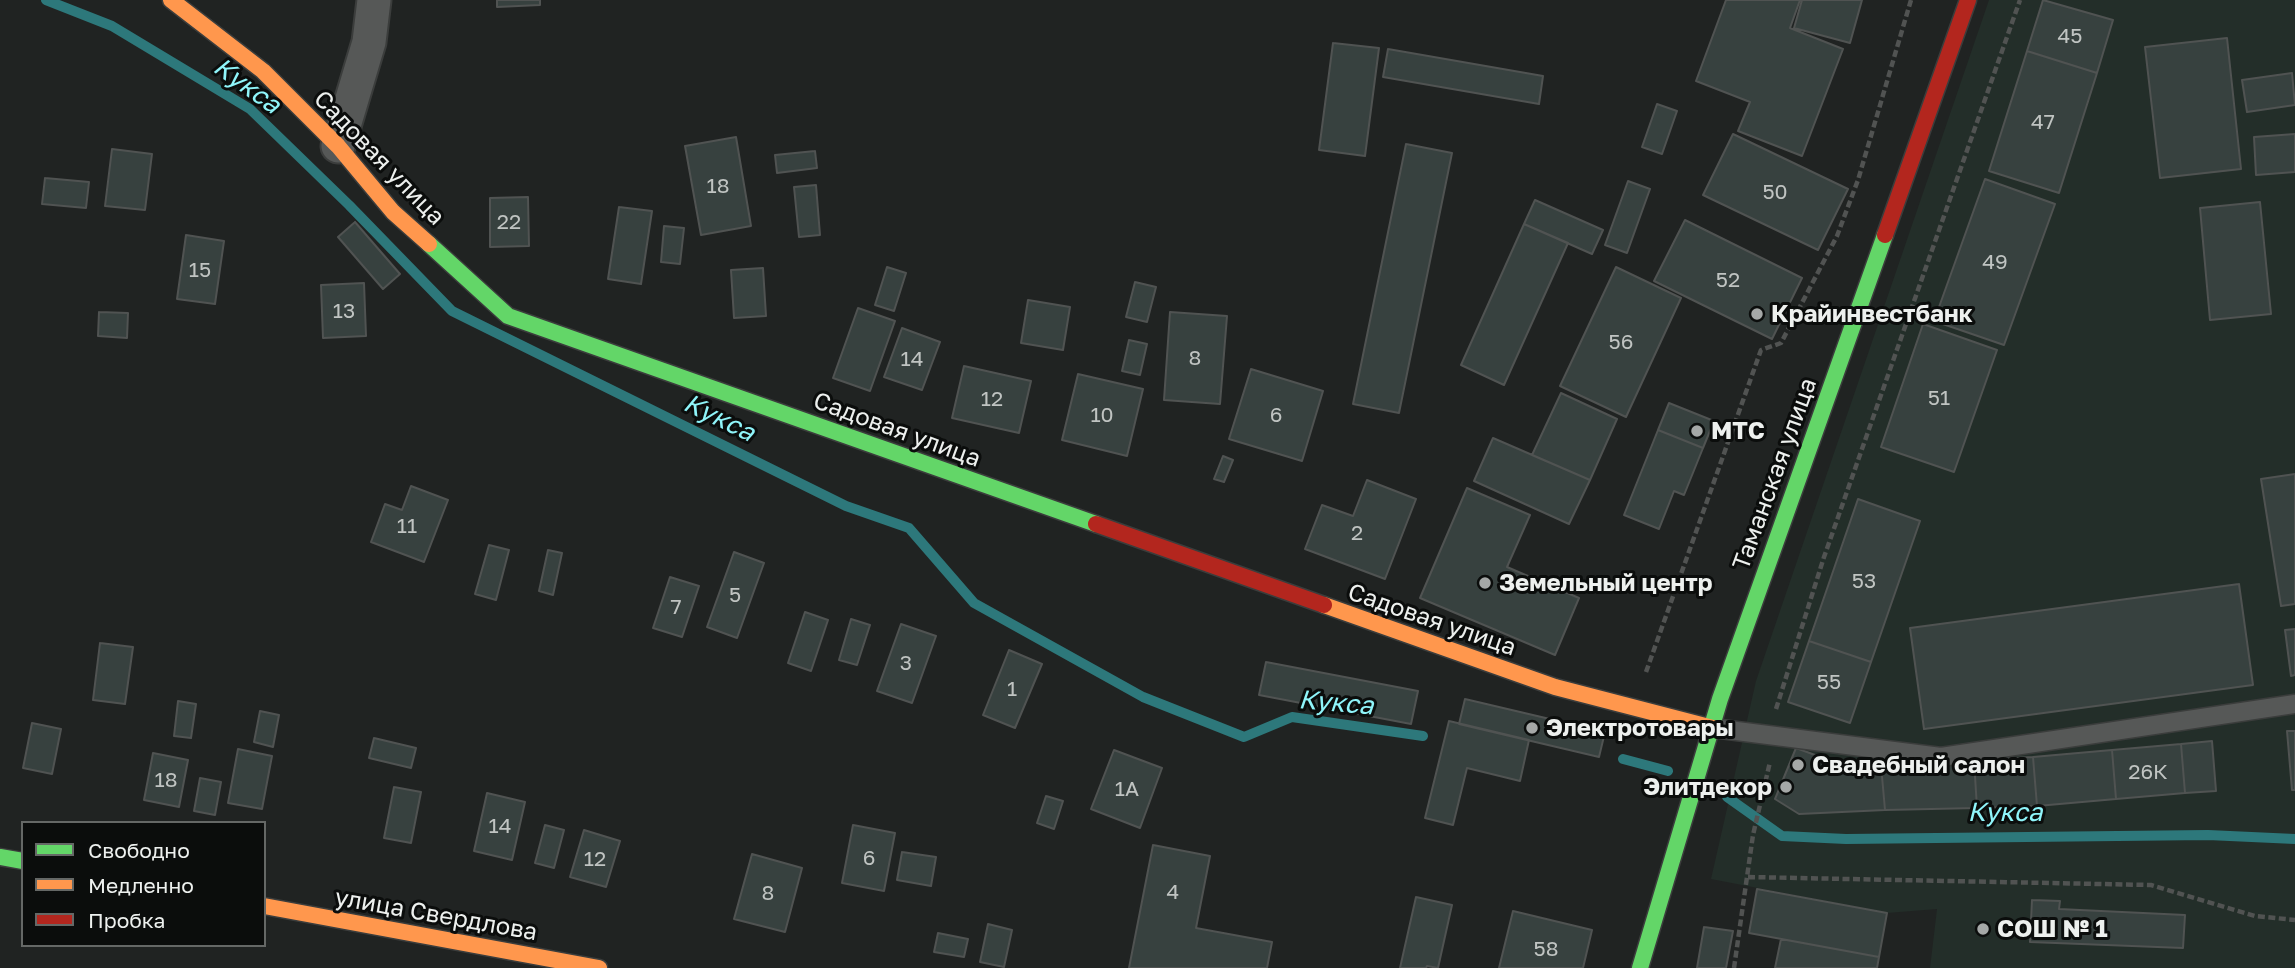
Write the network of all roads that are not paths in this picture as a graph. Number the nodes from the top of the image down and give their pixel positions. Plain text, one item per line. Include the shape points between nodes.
1 (171, 0) edge
2 (374, 0) edge
3 (1968, 0) edge
4 (338, 146) junction
5 (2295, 704) edge
6 (1713, 728) junction
7 (0, 857) edge
8 (21, 861) edge
9 (266, 906) edge
10 (599, 968) edge
11 (1640, 968) edge

1 - 4 street, Садовая улица via 263,72
2 - 4 street via 369,42
3 - 6 street, Таманская улица
4 - 6 street, Садовая улица via 393,212 508,316 1555,687
5 - 6 lane via 1941,757
6 - 11 street, Таманская улица
7 - 8 street
9 - 10 street, улица Свердлова

